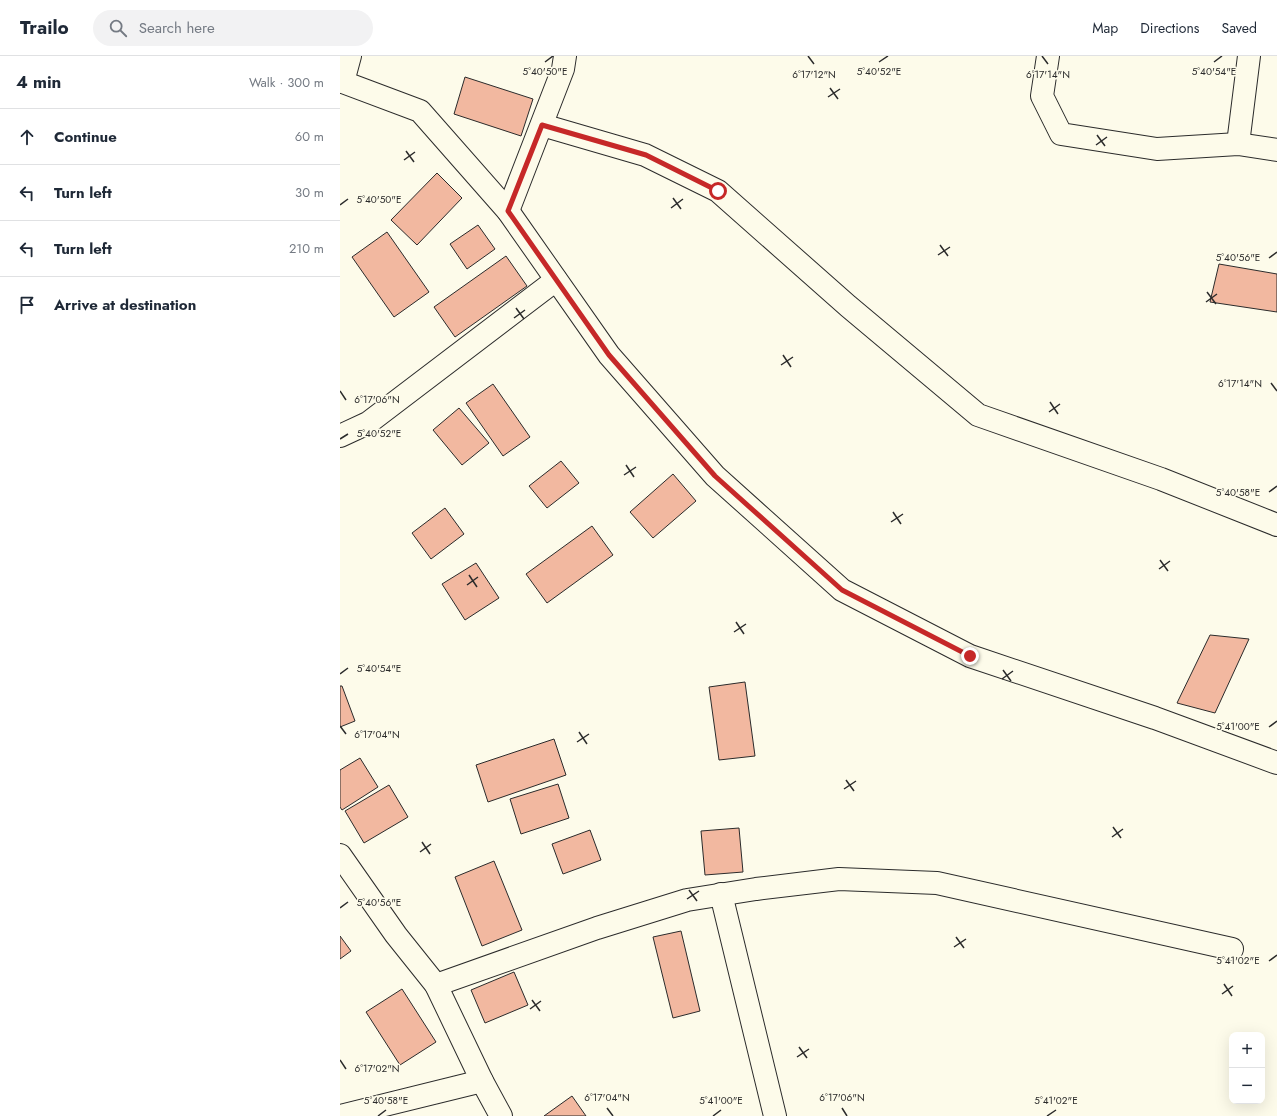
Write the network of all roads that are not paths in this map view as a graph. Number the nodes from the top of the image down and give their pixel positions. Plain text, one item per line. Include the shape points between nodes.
1 (350, 56) edge
2 (565, 56) edge
3 (1048, 56) edge
4 (1249, 56) edge
5 (342, 82) edge
6 (542, 125) junction
7 (1238, 144) junction
8 (1277, 150) edge
9 (508, 211) junction
10 (556, 280) junction
11 (340, 436) edge
12 (1277, 524) edge
13 (1277, 763) edge
14 (340, 855) edge
15 (721, 894) junction
16 (1232, 949) dead end
17 (436, 985) junction
18 (482, 1081) junction
19 (340, 1116) edge
20 (501, 1116) edge
21 (775, 1116) edge

1 - 5 street
2 - 6 street via 563,69
3 - 7 street via 1042,96 1061,134 1157,149
4 - 7 street
5 - 9 street via 420,111
6 - 9 street
6 - 12 street via 646,155 718,191 848,306 978,415 1161,479
7 - 8 street
9 - 10 street
10 - 11 street via 368,423
10 - 13 street via 609,355 715,476 842,590 970,656 1154,718
14 - 17 street via 396,935
15 - 16 street via 839,879 937,883
15 - 17 street via 687,900 604,926
15 - 21 street
17 - 18 street
18 - 19 street
18 - 20 street

